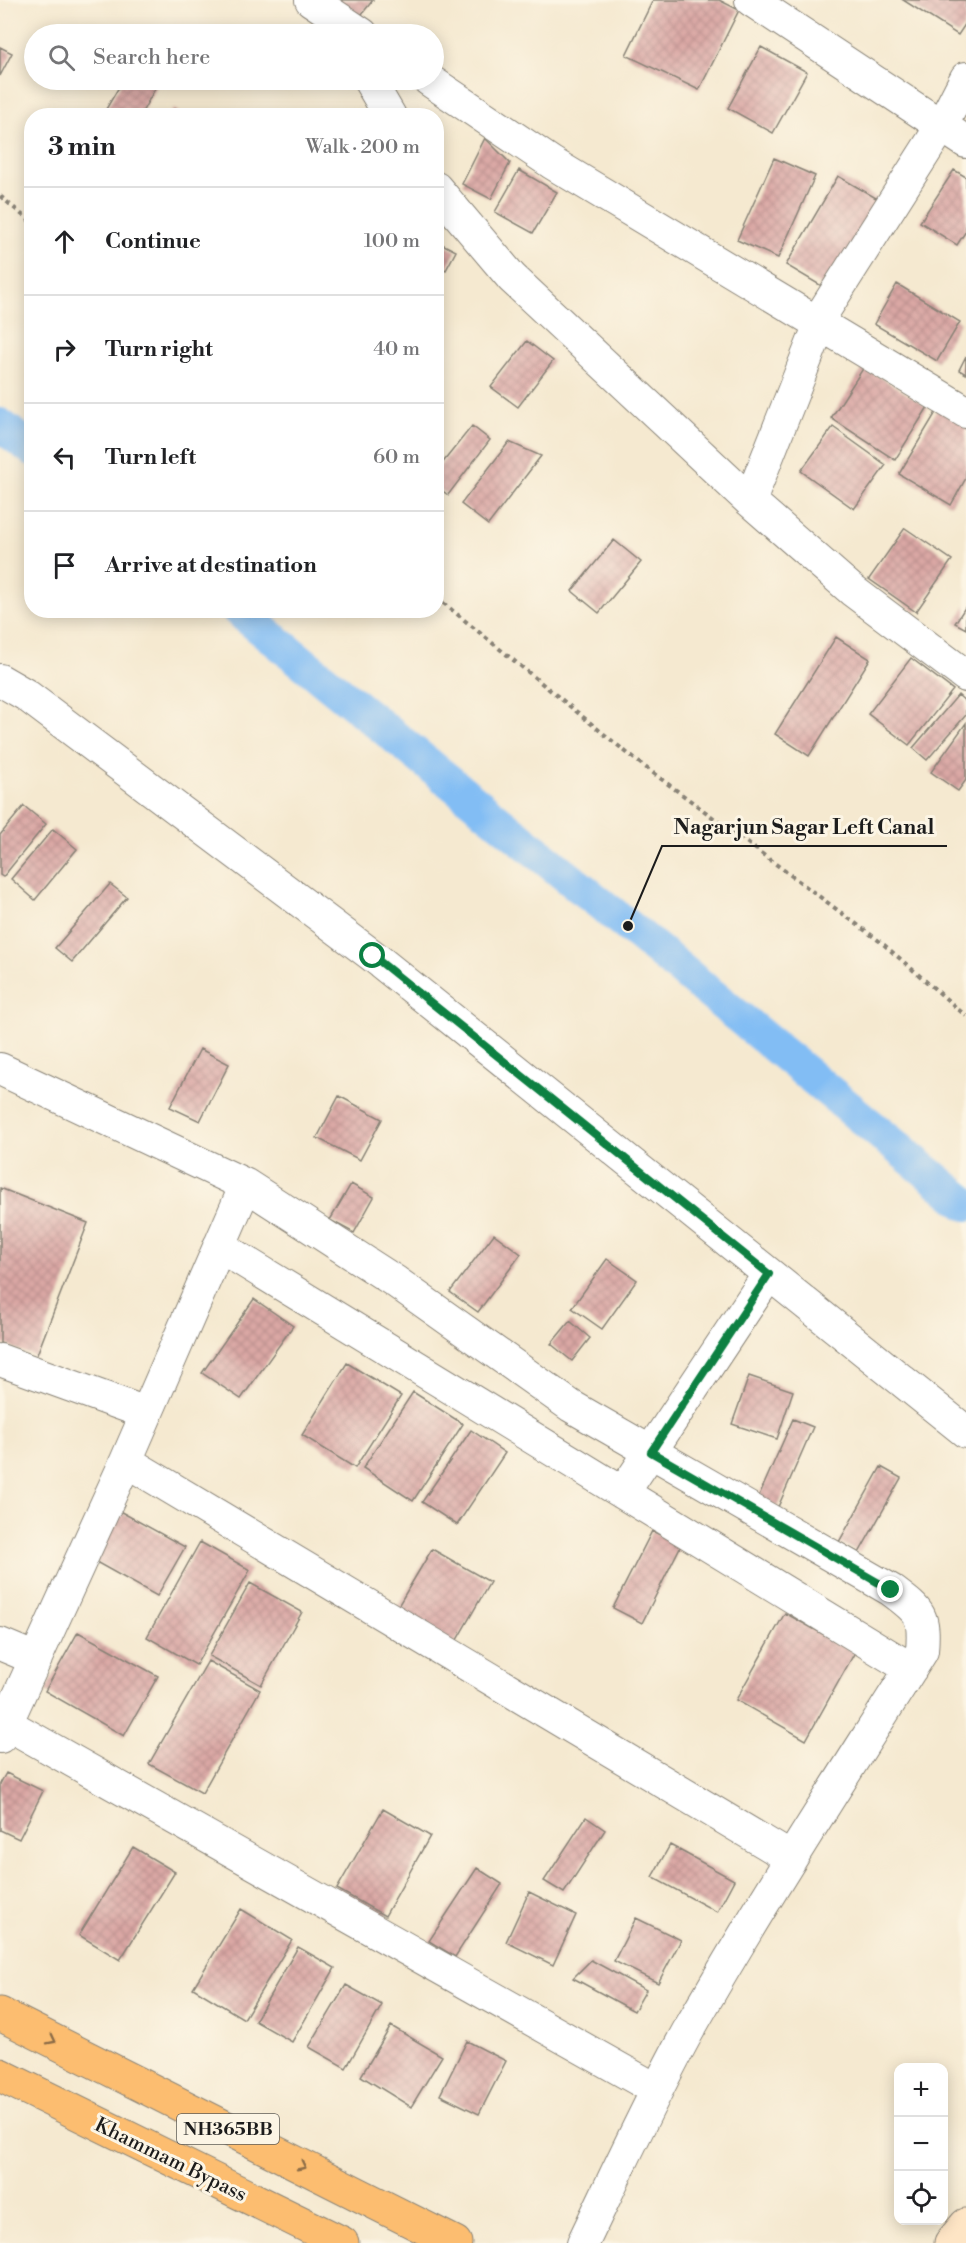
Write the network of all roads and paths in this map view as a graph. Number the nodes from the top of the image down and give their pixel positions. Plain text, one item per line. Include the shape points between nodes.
1 (751, 0) edge
2 (328, 16) edge
3 (343, 24) edge
4 (966, 78) edge
5 (375, 90) edge
6 (444, 90) edge
7 (385, 108) edge
8 (954, 135) edge
9 (0, 196) edge
10 (444, 197) edge
11 (24, 216) edge
12 (819, 323) junction
13 (966, 412) edge
14 (750, 501) junction
15 (444, 604) edge
16 (966, 676) edge
17 (0, 680) edge
18 (966, 1016) edge
19 (0, 1069) edge
20 (246, 1185) junction
21 (219, 1246) junction
22 (769, 1274) junction
23 (0, 1360) edge
24 (146, 1413) junction
25 (966, 1432) edge
26 (651, 1452) junction
27 (126, 1461) junction
28 (624, 1494) junction
29 (0, 1644) edge
30 (36, 1659) junction
31 (911, 1669) junction
32 (3, 1731) edge
33 (791, 1858) junction
34 (0, 2014) edge
35 (0, 2075) edge
36 (657, 2090) junction
37 (966, 2225) edge
38 (342, 2243) edge
39 (455, 2243) edge
40 (583, 2243) edge
41 (951, 2243) edge

1 - 8 street
2 - 3 street
4 - 8 street
5 - 7 street
6 - 12 street via 552,163
8 - 12 street
9 - 11 path
10 - 14 street via 512,278
12 - 13 street
12 - 14 street
14 - 16 street via 853,591
15 - 18 path via 637,761 882,943
17 - 22 street via 26,695 373,956
19 - 20 street
20 - 21 street
20 - 26 street via 396,1282 571,1406
21 - 24 street
21 - 28 street
22 - 25 street
22 - 26 street
23 - 24 street
24 - 27 street
26 - 28 street
26 - 31 street via 891,1590 915,1608 924,1628 922,1652
27 - 30 street
27 - 33 street
28 - 31 street
29 - 30 street
30 - 32 street
31 - 33 street
32 - 36 street
33 - 36 street
34 -> 39 highway, NH365BB
35 - 38 highway, Khammam Bypass / NH365BB
36 - 40 street
37 - 41 main road

